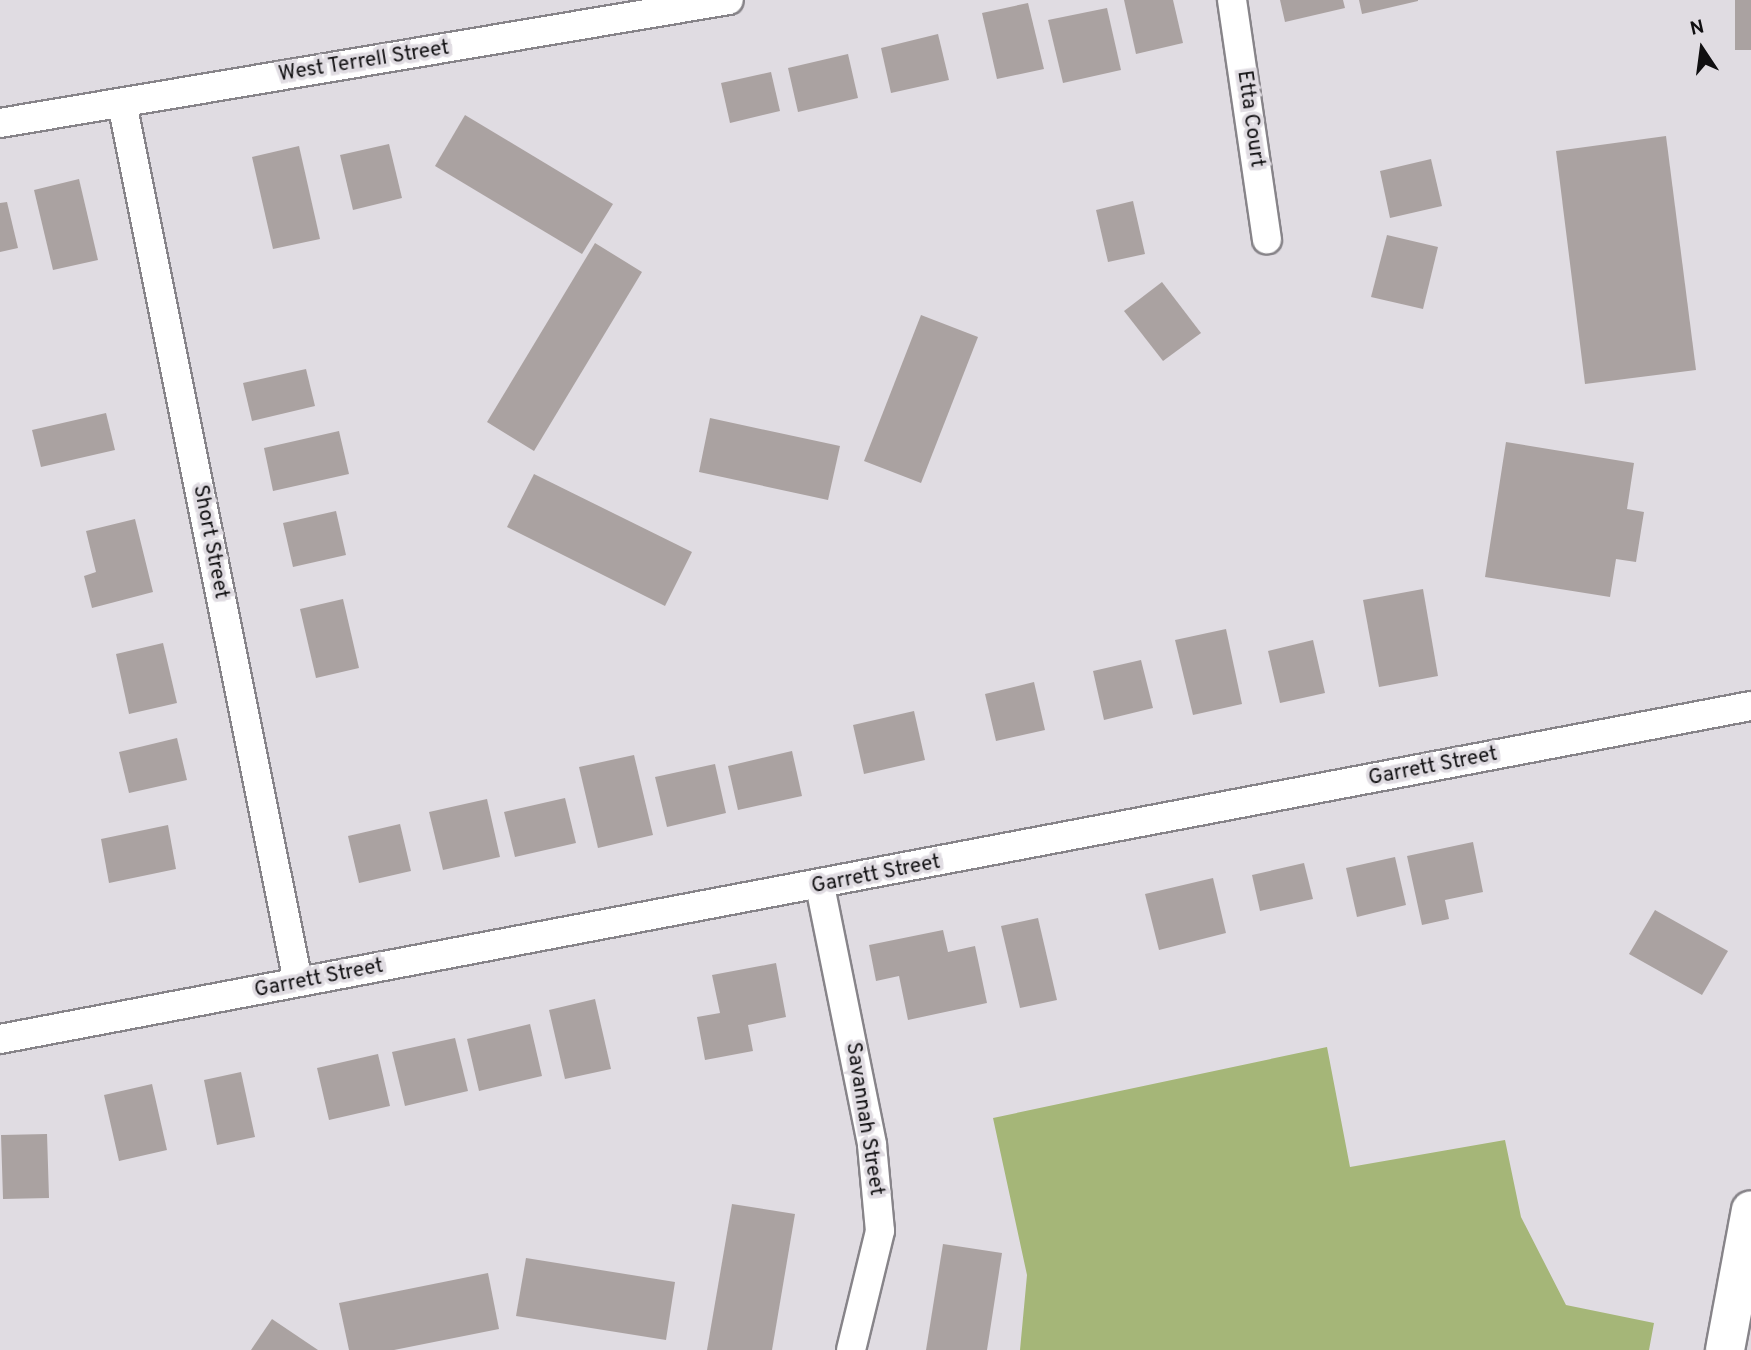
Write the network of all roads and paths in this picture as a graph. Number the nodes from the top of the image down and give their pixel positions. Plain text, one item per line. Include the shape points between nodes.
1 (729, 0) edge
2 (1232, 0) edge
3 (122, 103) junction
4 (0, 123) edge
5 (1267, 239) dead end
6 (1751, 706) edge
7 (820, 886) junction
8 (298, 982) junction
9 (0, 1039) edge
10 (1751, 1210) edge
11 (850, 1350) edge
12 (1725, 1350) edge

1 - 3 street, West Terrell Street
2 - 5 street, Etta Court
3 - 4 street, West Terrell Street
3 - 8 street, Short Street
6 - 7 street, Garrett Street
7 - 8 street, Garrett Street
7 - 11 street, Savannah Street via 872,1145 880,1231
8 - 9 street, Garrett Street
10 - 12 main road

